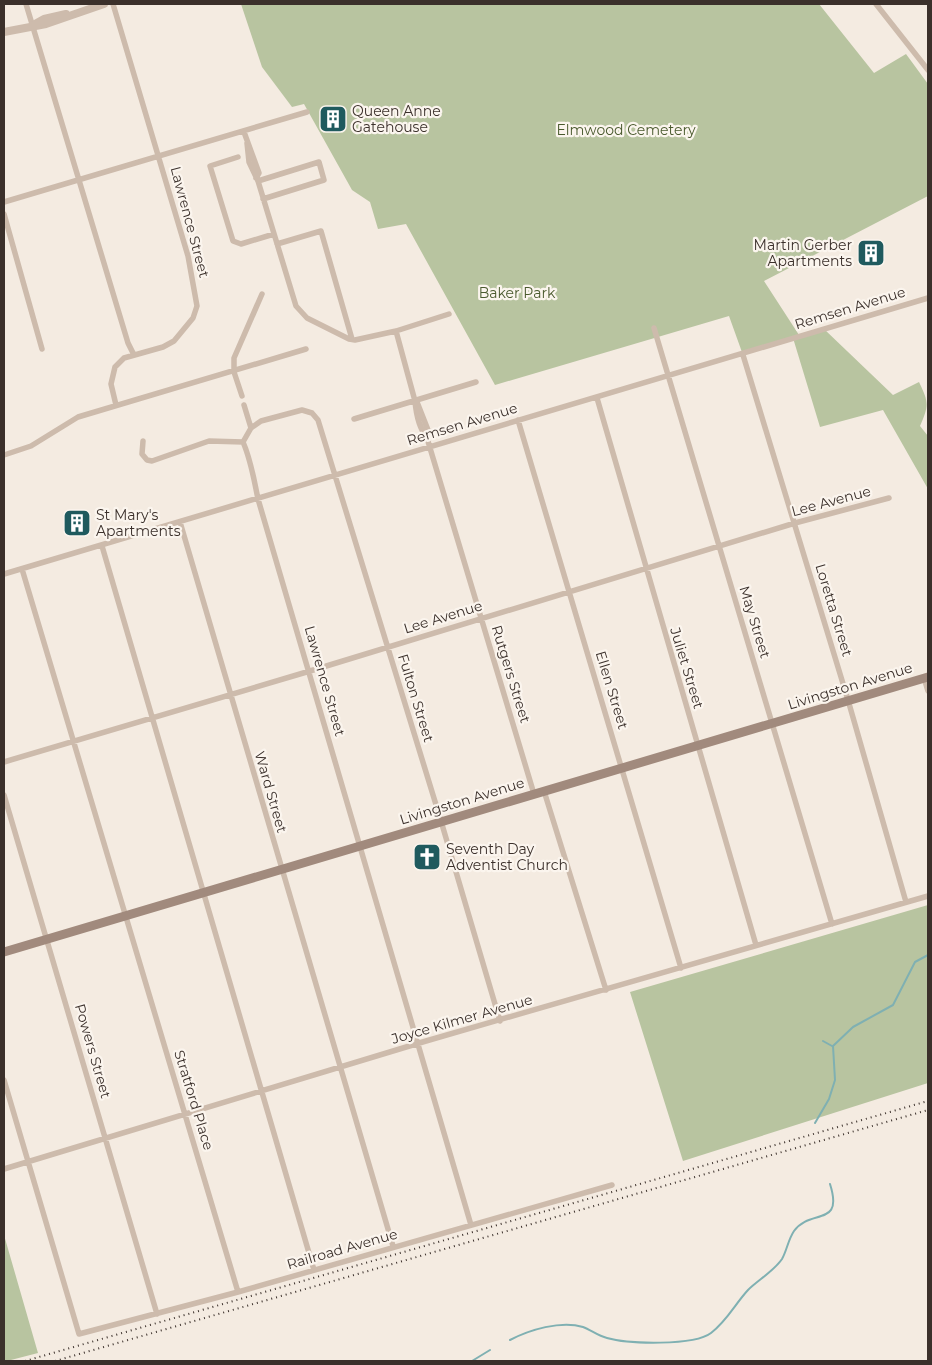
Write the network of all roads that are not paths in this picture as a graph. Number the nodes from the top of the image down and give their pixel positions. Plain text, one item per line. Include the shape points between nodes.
1 (26, 4) edge
2 (104, 4) edge
3 (113, 4) edge
4 (876, 4) edge
5 (86, 6) edge
6 (33, 25) junction
7 (4, 32) edge
8 (928, 70) edge
9 (307, 112) dead end
10 (244, 132) junction
11 (238, 157) dead end
12 (159, 158) junction
13 (80, 180) junction
14 (257, 180) junction
15 (263, 199) junction
16 (4, 202) edge
17 (4, 214) edge
18 (274, 234) junction
19 (277, 244) junction
20 (262, 294) dead end
21 (928, 298) edge
22 (449, 314) dead end
23 (654, 328) dead end
24 (396, 331) junction
25 (352, 339) junction
26 (42, 349) dead end
27 (306, 349) dead end
28 (134, 355) junction
29 (743, 355) junction
30 (234, 372) junction
31 (668, 376) junction
32 (476, 382) dead end
33 (242, 396) dead end
34 (597, 398) junction
35 (415, 400) junction
36 (116, 405) junction
37 (244, 405) dead end
38 (354, 418) dead end
39 (518, 420) junction
40 (251, 428) junction
41 (143, 441) dead end
42 (243, 442) junction
43 (429, 447) junction
44 (4, 455) edge
45 (336, 476) junction
46 (889, 498) dead end
47 (258, 499) junction
48 (180, 522) junction
49 (795, 523) junction
50 (102, 546) junction
51 (720, 548) junction
52 (22, 569) junction
53 (645, 570) junction
54 (4, 574) edge
55 (569, 593) junction
56 (481, 619) junction
57 (386, 647) junction
58 (310, 671) junction
59 (926, 677) edge
60 (928, 691) edge
61 (230, 694) junction
62 (848, 700) junction
63 (152, 718) junction
64 (772, 723) junction
65 (74, 740) junction
66 (697, 746) junction
67 (4, 762) edge
68 (622, 768) junction
69 (544, 791) junction
70 (534, 794) junction
71 (4, 795) edge
72 (441, 821) junction
73 (360, 846) junction
74 (281, 869) junction
75 (204, 892) junction
76 (928, 896) edge
77 (906, 902) junction
78 (125, 916) junction
79 (832, 924) junction
80 (47, 939) junction
81 (756, 945) junction
82 (4, 952) edge
83 (681, 968) junction
84 (606, 990) junction
85 (500, 1021) junction
86 (418, 1044) junction
87 (340, 1068) junction
88 (4, 1080) edge
89 (262, 1091) junction
90 (185, 1114) junction
91 (105, 1138) junction
92 (28, 1162) junction
93 (4, 1169) edge
94 (612, 1185) dead end
95 (471, 1225) junction
96 (393, 1246) junction
97 (314, 1270) junction
98 (238, 1292) junction
99 (157, 1314) junction

1 - 6 street
2 - 5 street
3 - 12 street, Lawrence Street
4 - 8 street
5 - 6 street via 52,23
6 - 7 street
6 - 13 street
9 - 10 street
10 - 12 street
10 - 14 street via 249,162
11 - 18 street via 210,166 233,242 241,244
12 - 13 street
12 - 28 street, Lawrence Street via 188,256 197,306 193,318 174,341
13 - 16 street
13 - 28 street
14 - 15 street
14 - 15 street via 319,162 324,180
15 - 18 street
17 - 26 street
18 - 19 street
19 - 25 street via 291,294 302,314
19 - 25 street via 321,231
20 - 30 street via 235,353
21 - 29 street, Remsen Avenue
22 - 24 street
23 - 31 street, May Street
24 - 25 street
24 - 35 street, Rutgers Street
27 - 30 street
28 - 36 street, Lawrence Street via 124,358 111,375
29 - 31 street, Remsen Avenue
29 - 49 street, Loretta Street
30 - 33 street
30 - 36 street
31 - 34 street, Remsen Avenue
31 - 51 street, May Street
32 - 35 street
34 - 39 street, Remsen Avenue
34 - 53 street, Juliet Street
35 - 38 street
35 - 43 street, Rutgers Street via 428,430
36 - 44 street via 78,417 31,446
37 - 40 street
39 - 43 street, Remsen Avenue
39 - 55 street, Ellen Street
40 - 42 street
40 - 45 street, Fulton Street via 261,421 309,411 318,420
41 - 42 street via 142,454 152,461 209,440
42 - 47 street, Lawrence Street via 250,456
43 - 45 street, Remsen Avenue
43 - 56 street, Rutgers Street
45 - 47 street, Remsen Avenue
45 - 57 street, Fulton Street
46 - 49 street, Lee Avenue
47 - 48 street, Remsen Avenue
47 - 58 street, Lawrence Street
48 - 50 street, Remsen Avenue
48 - 61 street, Ward Street
49 - 51 street, Lee Avenue
49 - 62 street, Loretta Street
50 - 52 street, Remsen Avenue
50 - 63 street
51 - 53 street, Lee Avenue
51 - 64 street, May Street
52 - 54 street, Remsen Avenue
52 - 65 street, Stratford Place
53 - 55 street, Lee Avenue
53 - 66 street, Juliet Street
55 - 56 street, Lee Avenue
55 - 68 street, Ellen Street
56 - 57 street, Lee Avenue
56 - 70 street, Rutgers Street
57 - 58 street, Lee Avenue
57 - 72 street, Fulton Street
58 - 61 street, Lee Avenue
58 - 73 street, Lawrence Street
59 - 60 street
59 - 62 main road, Livingston Avenue
61 - 63 street, Lee Avenue
61 - 74 street, Ward Street
62 - 64 main road, Livingston Avenue
62 - 77 street, Loretta Street
63 - 65 street, Lee Avenue
63 - 75 street
64 - 66 main road, Livingston Avenue
64 - 79 street, May Street
65 - 67 street, Lee Avenue
65 - 78 street, Stratford Place
66 - 68 main road, Livingston Avenue
66 - 81 street, Juliet Street
68 - 69 main road, Livingston Avenue
68 - 83 street, Ellen Street
69 - 70 main road, Livingston Avenue
69 - 84 street
70 - 72 main road, Livingston Avenue
71 - 80 street, Powers Street
72 - 73 main road, Livingston Avenue
72 - 85 street, Fulton Street
73 - 74 main road, Livingston Avenue
73 - 86 street, Lawrence Street
74 - 75 main road, Livingston Avenue
74 - 87 street, Ward Street
75 - 78 main road, Livingston Avenue
75 - 89 street
76 - 77 street, Joyce Kilmer Avenue
77 - 79 street, Joyce Kilmer Avenue
78 - 80 main road, Livingston Avenue
78 - 90 street, Stratford Place
79 - 81 street, Joyce Kilmer Avenue
80 - 82 main road, Livingston Avenue
80 - 91 street, Powers Street
81 - 83 street, Joyce Kilmer Avenue
83 - 84 street, Joyce Kilmer Avenue
84 - 85 street, Joyce Kilmer Avenue
85 - 86 street, Joyce Kilmer Avenue
86 - 87 street, Joyce Kilmer Avenue
86 - 95 street, Lawrence Street
87 - 89 street, Joyce Kilmer Avenue
87 - 96 street, Ward Street
88 - 92 street
89 - 90 street, Joyce Kilmer Avenue
89 - 97 street
90 - 91 street, Joyce Kilmer Avenue
90 - 98 street, Stratford Place
91 - 92 street, Joyce Kilmer Avenue
91 - 99 street, Powers Street
92 - 93 street, Joyce Kilmer Avenue
92 - 99 street, Railroad Avenue via 79,1334
94 - 95 street, Railroad Avenue
95 - 96 street, Railroad Avenue
96 - 97 street, Railroad Avenue
97 - 98 street, Railroad Avenue
98 - 99 street, Railroad Avenue

